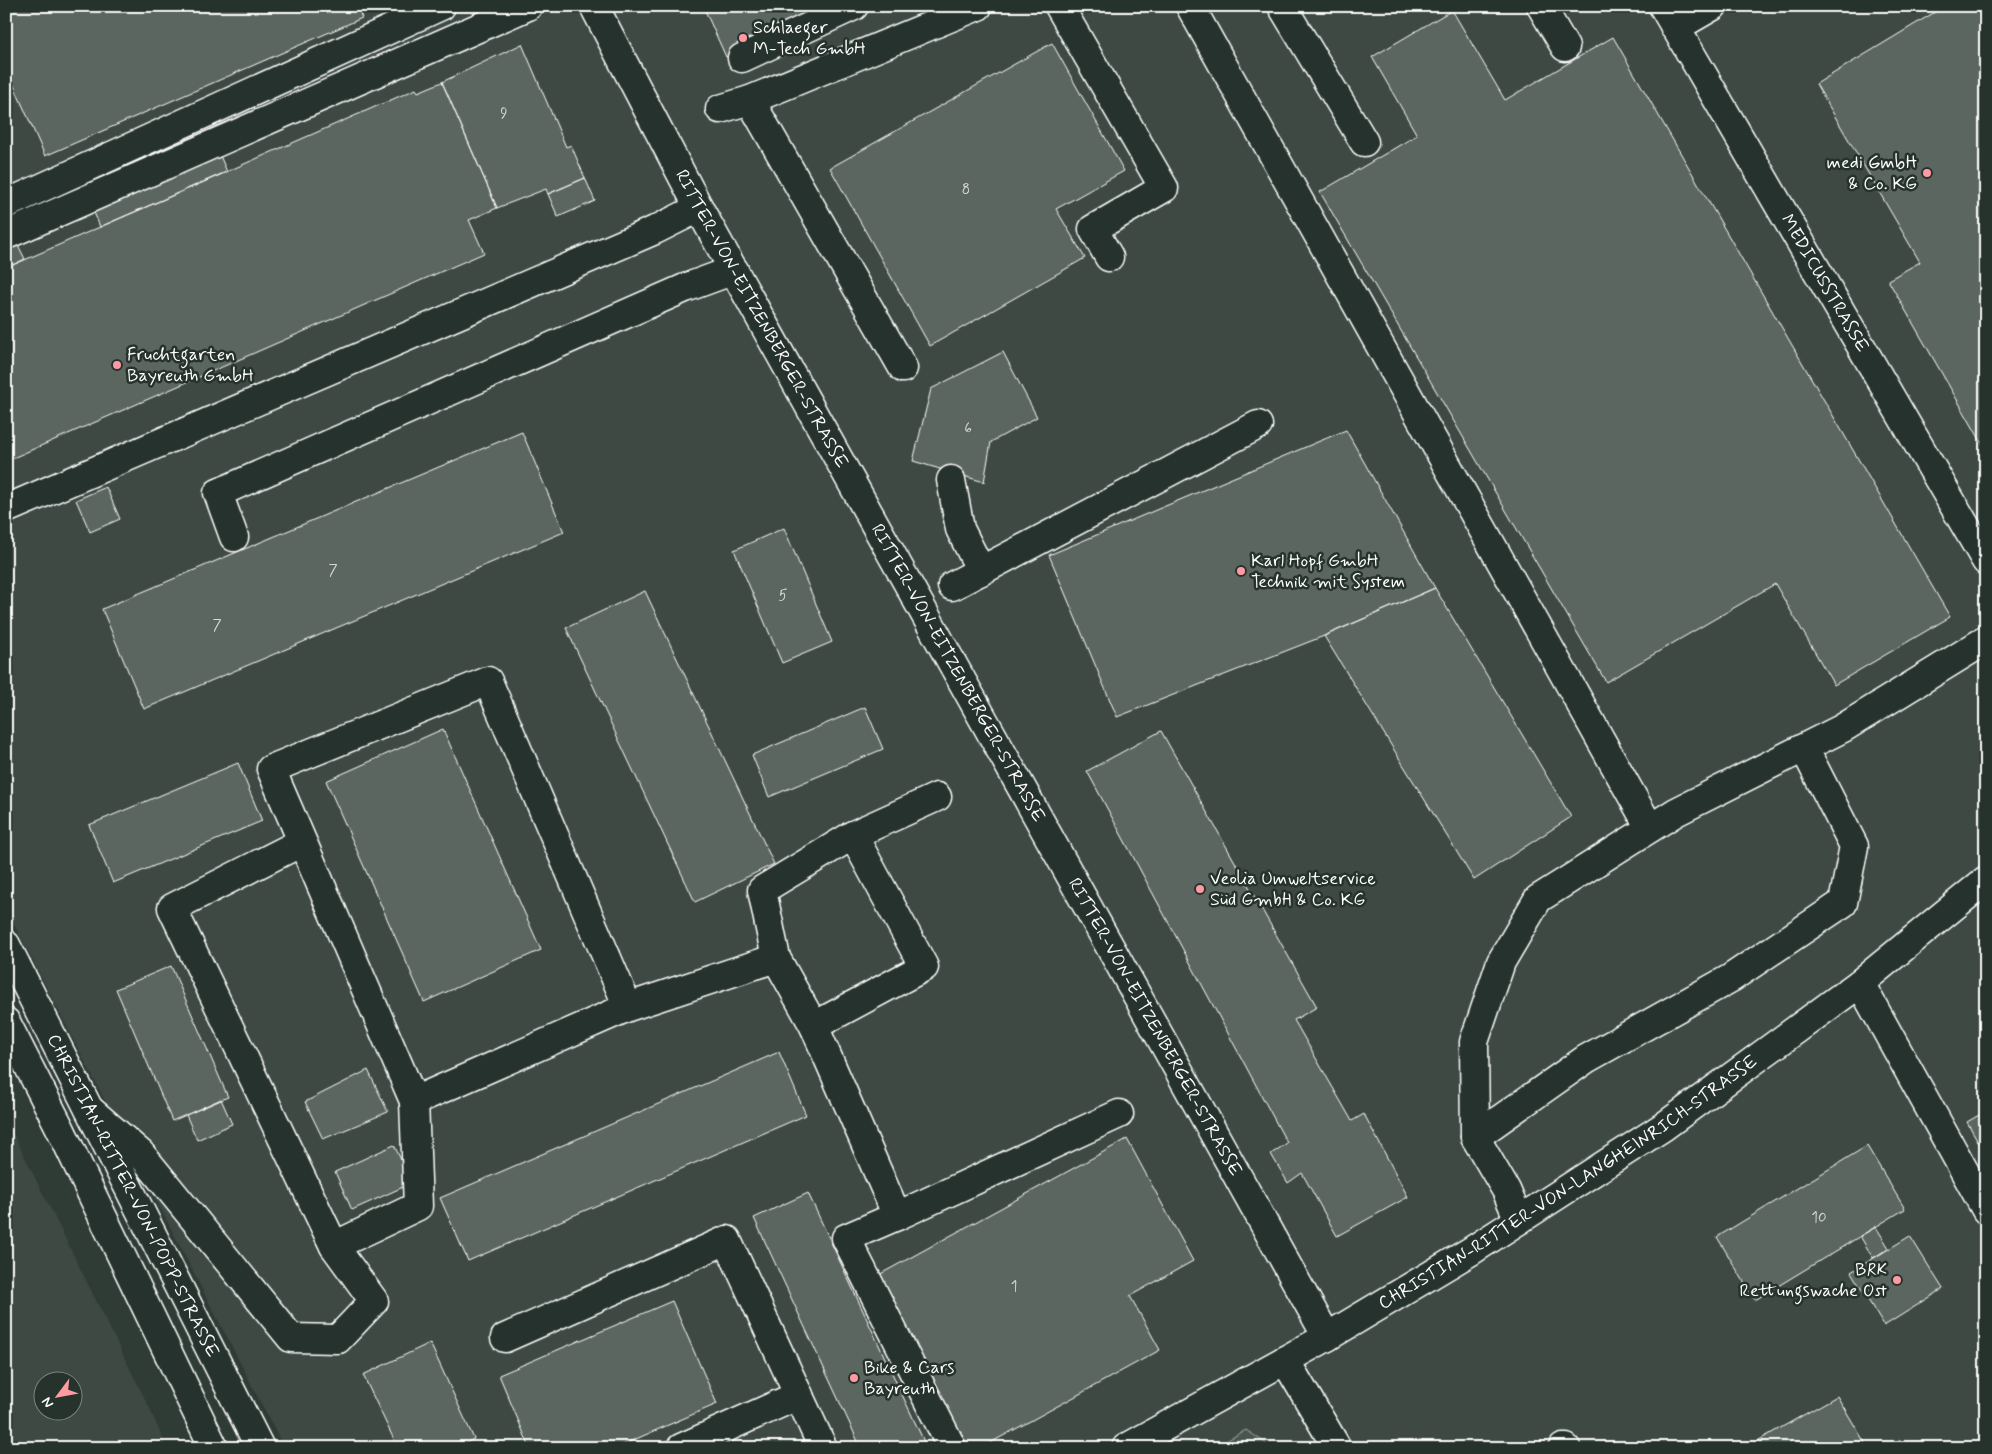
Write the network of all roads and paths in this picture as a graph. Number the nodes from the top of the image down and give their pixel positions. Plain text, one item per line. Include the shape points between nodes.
1 (441, 6) edge
2 (528, 6) edge
3 (594, 6) edge
4 (854, 6) edge
5 (978, 6) edge
6 (1059, 6) edge
7 (1190, 6) edge
8 (1282, 6) edge
9 (1541, 6) edge
10 (1713, 6) edge
11 (1669, 17) edge
12 (1565, 46) dead end
13 (742, 58) dead end
14 (750, 100) junction
15 (720, 109) dead end
16 (1364, 142) dead end
17 (6, 204) edge
18 (699, 208) junction
19 (6, 235) edge
20 (1109, 257) dead end
21 (734, 270) junction
22 (903, 368) dead end
23 (1258, 425) dead end
24 (951, 480) dead end
25 (6, 509) edge
26 (234, 537) dead end
27 (1986, 561) edge
28 (981, 571) junction
29 (952, 586) dead end
30 (1986, 640) edge
31 (1804, 748) junction
32 (937, 798) dead end
33 (1650, 828) junction
34 (853, 835) junction
35 (302, 842) junction
36 (1986, 880) edge
37 (6, 945) edge
38 (776, 958) junction
39 (1860, 983) junction
40 (628, 1007) junction
41 (6, 1022) edge
42 (814, 1026) junction
43 (414, 1101) junction
44 (89, 1109) junction
45 (1119, 1114) dead end
46 (1475, 1136) junction
47 (1986, 1210) edge
48 (896, 1216) junction
49 (1519, 1220) junction
50 (334, 1246) junction
51 (1327, 1337) junction
52 (505, 1338) dead end
53 (1285, 1360) junction
54 (799, 1395) junction
55 (214, 1448) edge
56 (260, 1448) edge
57 (681, 1448) edge
58 (824, 1448) edge
59 (952, 1448) edge
60 (1126, 1448) edge
61 (1337, 1448) edge

1 - 17 street
2 - 19 street
3 - 18 street, RITTER-VON-EITZENBERGER-STRASSE
4 - 13 street
5 - 14 street
6 - 20 street via 1164,188 1093,229
7 - 33 street
8 - 16 street
9 - 12 street
10 - 11 street
11 - 27 street, MEDICUSSTRASSE
14 - 15 street
14 - 22 street
18 - 21 street, RITTER-VON-EITZENBERGER-STRASSE
18 - 25 street
21 - 26 street via 685,288 218,492
21 - 51 street, RITTER-VON-EITZENBERGER-STRASSE
23 - 28 street
24 - 28 street via 960,529
28 - 29 street
30 - 31 street via 1843,728
31 - 33 street
31 - 46 street via 1854,846 1843,904 1731,978 1586,1059
32 - 34 street
33 - 46 street via 1538,899 1501,962 1474,1042
34 - 38 street via 762,890
34 - 42 street via 924,967
35 - 40 street via 271,769 488,681
35 - 43 street
35 - 50 street via 172,908
36 - 39 street, CHRISTIAN-RITTER-VON-LANGHEINRICH-STRASSE
37 - 44 street, CHRISTIAN-RITTER-VON-POPP-STRASSE
38 - 40 street
38 - 42 street
39 - 47 street
39 - 49 street, CHRISTIAN-RITTER-VON-LANGHEINRICH-STRASSE via 1663,1127
40 - 43 street
41 - 55 street, CHRISTIAN-RITTER-VON-POPP-STRASSE
42 - 48 street
43 - 50 street via 418,1206
44 - 50 street via 141,1154 291,1338 338,1339 374,1301
44 - 56 street, CHRISTIAN-RITTER-VON-POPP-STRASSE
45 - 48 street
46 - 49 street
48 - 59 street via 846,1238
49 - 51 street, CHRISTIAN-RITTER-VON-LANGHEINRICH-STRASSE
51 - 53 street, CHRISTIAN-RITTER-VON-LANGHEINRICH-STRASSE
52 - 54 street via 727,1240
53 - 60 street, CHRISTIAN-RITTER-VON-LANGHEINRICH-STRASSE
53 - 61 street
54 - 57 street
54 - 58 street

